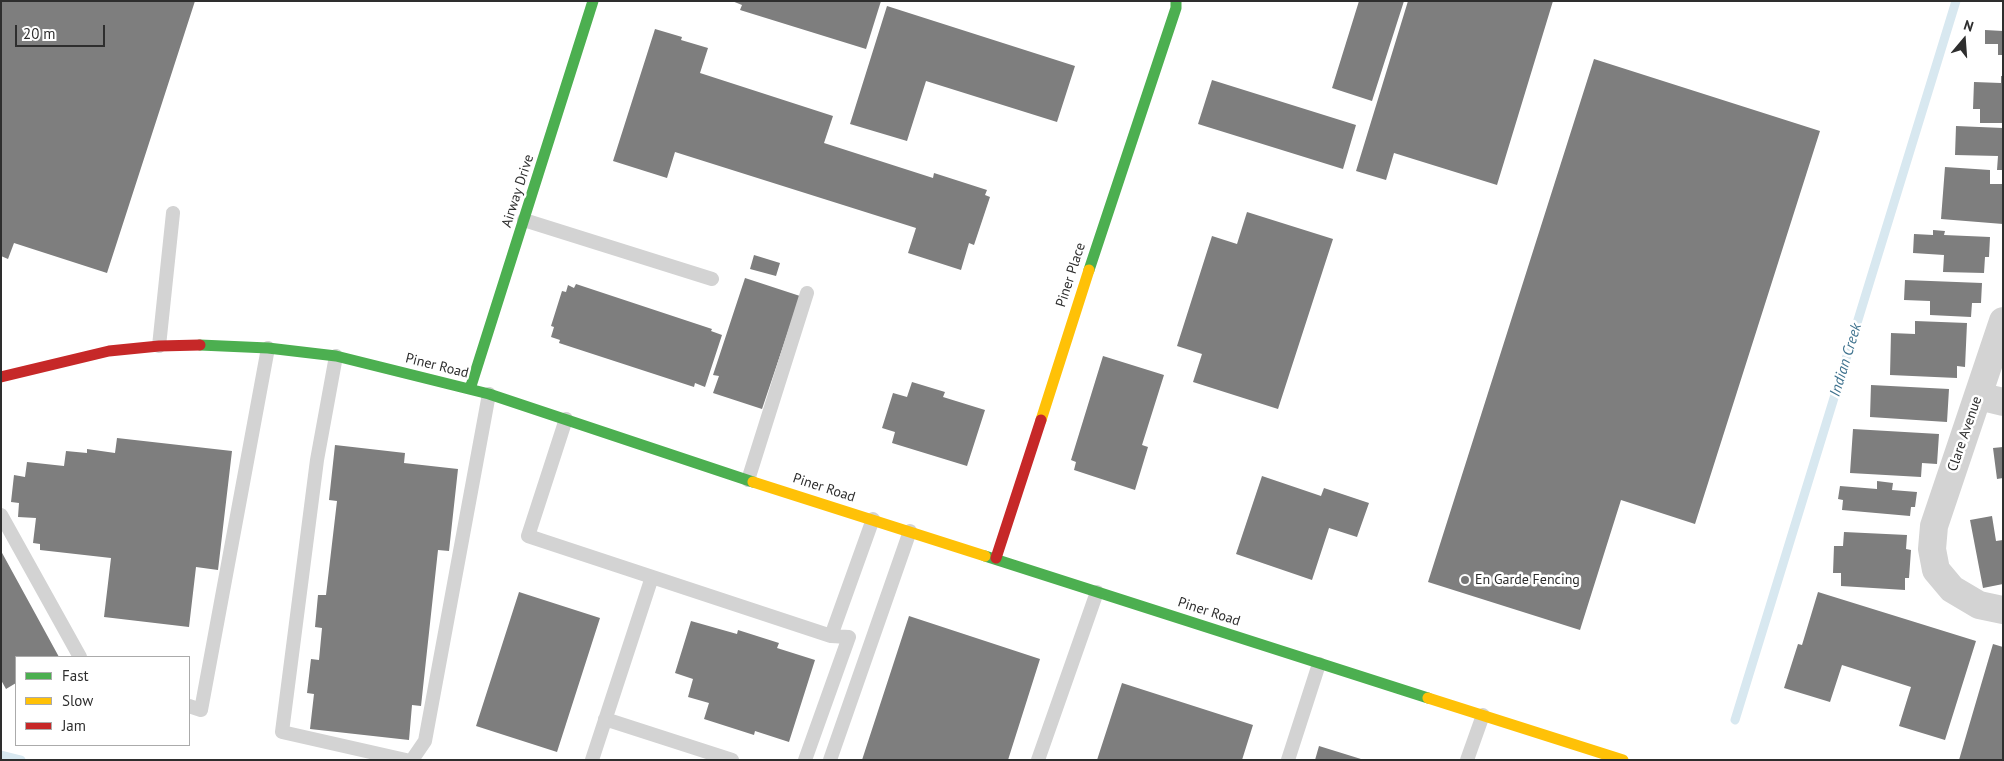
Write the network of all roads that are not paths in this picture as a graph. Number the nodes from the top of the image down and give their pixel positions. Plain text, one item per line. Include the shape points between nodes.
1 (593, 1) edge
2 (1176, 1) edge
3 (173, 213) dead end
4 (524, 220) junction
5 (712, 279) dead end
6 (807, 294) dead end
7 (2003, 321) edge
8 (159, 346) junction
9 (268, 348) junction
10 (336, 356) junction
11 (1, 377) edge
12 (470, 389) junction
13 (489, 394) junction
14 (1990, 399) edge
15 (566, 419) junction
16 (748, 480) junction
17 (1, 515) edge
18 (873, 519) junction
19 (910, 531) junction
20 (996, 558) junction
21 (652, 577) junction
22 (1097, 592) junction
23 (2003, 610) edge
24 (831, 636) junction
25 (79, 656) edge
26 (1319, 664) junction
27 (190, 706) edge
28 (1483, 715) junction
29 (605, 718) junction
30 (406, 760) edge
31 (412, 760) edge
32 (592, 760) edge
33 (732, 760) edge
34 (805, 760) edge
35 (830, 760) edge
36 (1038, 760) edge
37 (1288, 760) edge
38 (1468, 760) edge
39 (1623, 760) edge

1 - 4 main road, Airway Drive
2 - 20 main road, Piner Place
3 - 8 lane
4 - 5 lane
4 - 12 main road, Airway Drive
6 - 16 lane
7 - 14 street, Clare Avenue
8 - 9 main road, Piner Road
8 - 11 main road, Piner Road via 109,351
9 - 10 main road, Piner Road
9 - 27 lane via 201,710
10 - 12 main road, Piner Road
10 - 30 lane via 317,460 282,732
12 - 13 main road, Piner Road
13 - 15 main road, Piner Road
13 - 31 lane via 425,741
14 - 23 street, Clare Avenue via 1934,526 1932,549 1936,570 1952,589 1979,605
15 - 16 main road, Piner Road
15 - 21 lane via 528,536
16 - 18 main road, Piner Road
17 - 25 lane
18 - 19 main road, Piner Road
18 - 24 lane
19 - 20 main road, Piner Road
19 - 35 lane
20 - 22 main road, Piner Road
21 - 24 lane
21 - 29 lane
22 - 26 main road, Piner Road
22 - 36 lane
24 - 34 lane via 849,637
26 - 28 main road, Piner Road
26 - 37 lane
28 - 38 lane
28 - 39 main road, Piner Road
29 - 32 lane
29 - 33 lane

